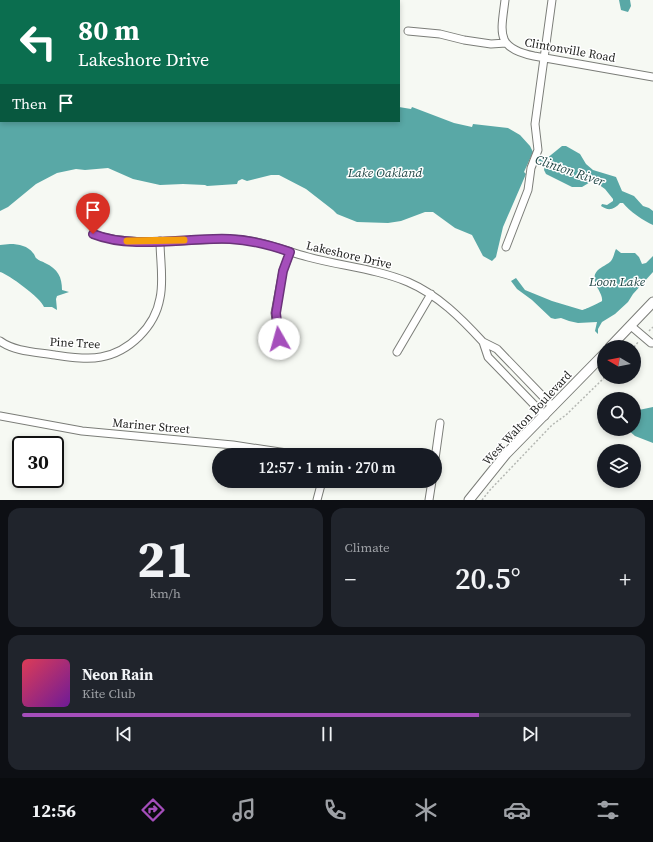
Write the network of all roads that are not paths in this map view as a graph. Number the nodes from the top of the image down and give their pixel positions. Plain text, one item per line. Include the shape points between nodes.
1 (505, 0) edge
2 (552, 0) edge
3 (408, 31) dead end
4 (506, 43) junction
5 (544, 58) junction
6 (653, 77) edge
7 (93, 234) dead end
8 (160, 241) junction
9 (506, 247) dead end
10 (290, 252) junction
11 (431, 294) junction
12 (653, 302) edge
13 (631, 326) junction
14 (279, 339) dead end
15 (617, 340) edge
16 (0, 341) edge
17 (483, 342) junction
18 (653, 343) edge
19 (397, 352) dead end
20 (597, 361) edge
21 (553, 406) junction
22 (0, 416) edge
23 (544, 416) junction
24 (440, 423) dead end
25 (253, 448) edge
26 (437, 448) edge
27 (320, 488) edge
28 (431, 488) edge
29 (317, 500) edge
30 (429, 500) edge
31 (469, 500) edge

1 - 4 street via 502,32
2 - 5 street
3 - 4 street via 491,44
4 - 5 street, Clintonville Road via 521,54
5 - 6 street, Clintonville Road
5 - 9 street via 535,124 538,150 531,168 528,190
7 - 8 street, Lakeshore Drive via 120,240
8 - 10 street, Lakeshore Drive via 230,239 256,242
8 - 16 street, Pine Tree via 160,299 152,320 134,342 114,353 86,357 6,346
10 - 11 street, Lakeshore Drive via 387,275 409,282
10 - 14 street via 283,271 276,313
11 - 17 street, Lakeshore Drive via 457,314
11 - 19 street
12 - 13 main road
13 - 15 main road
13 - 18 street
17 - 21 street, Lakeshore Drive via 497,349
17 - 23 street, Lakeshore Drive via 488,357
20 - 21 main road, West Walton Boulevard
21 - 23 main road, West Walton Boulevard
22 - 25 street, Mariner Street via 82,431
23 - 31 main road, West Walton Boulevard via 506,454
24 - 26 street
27 - 29 street
28 - 30 street

